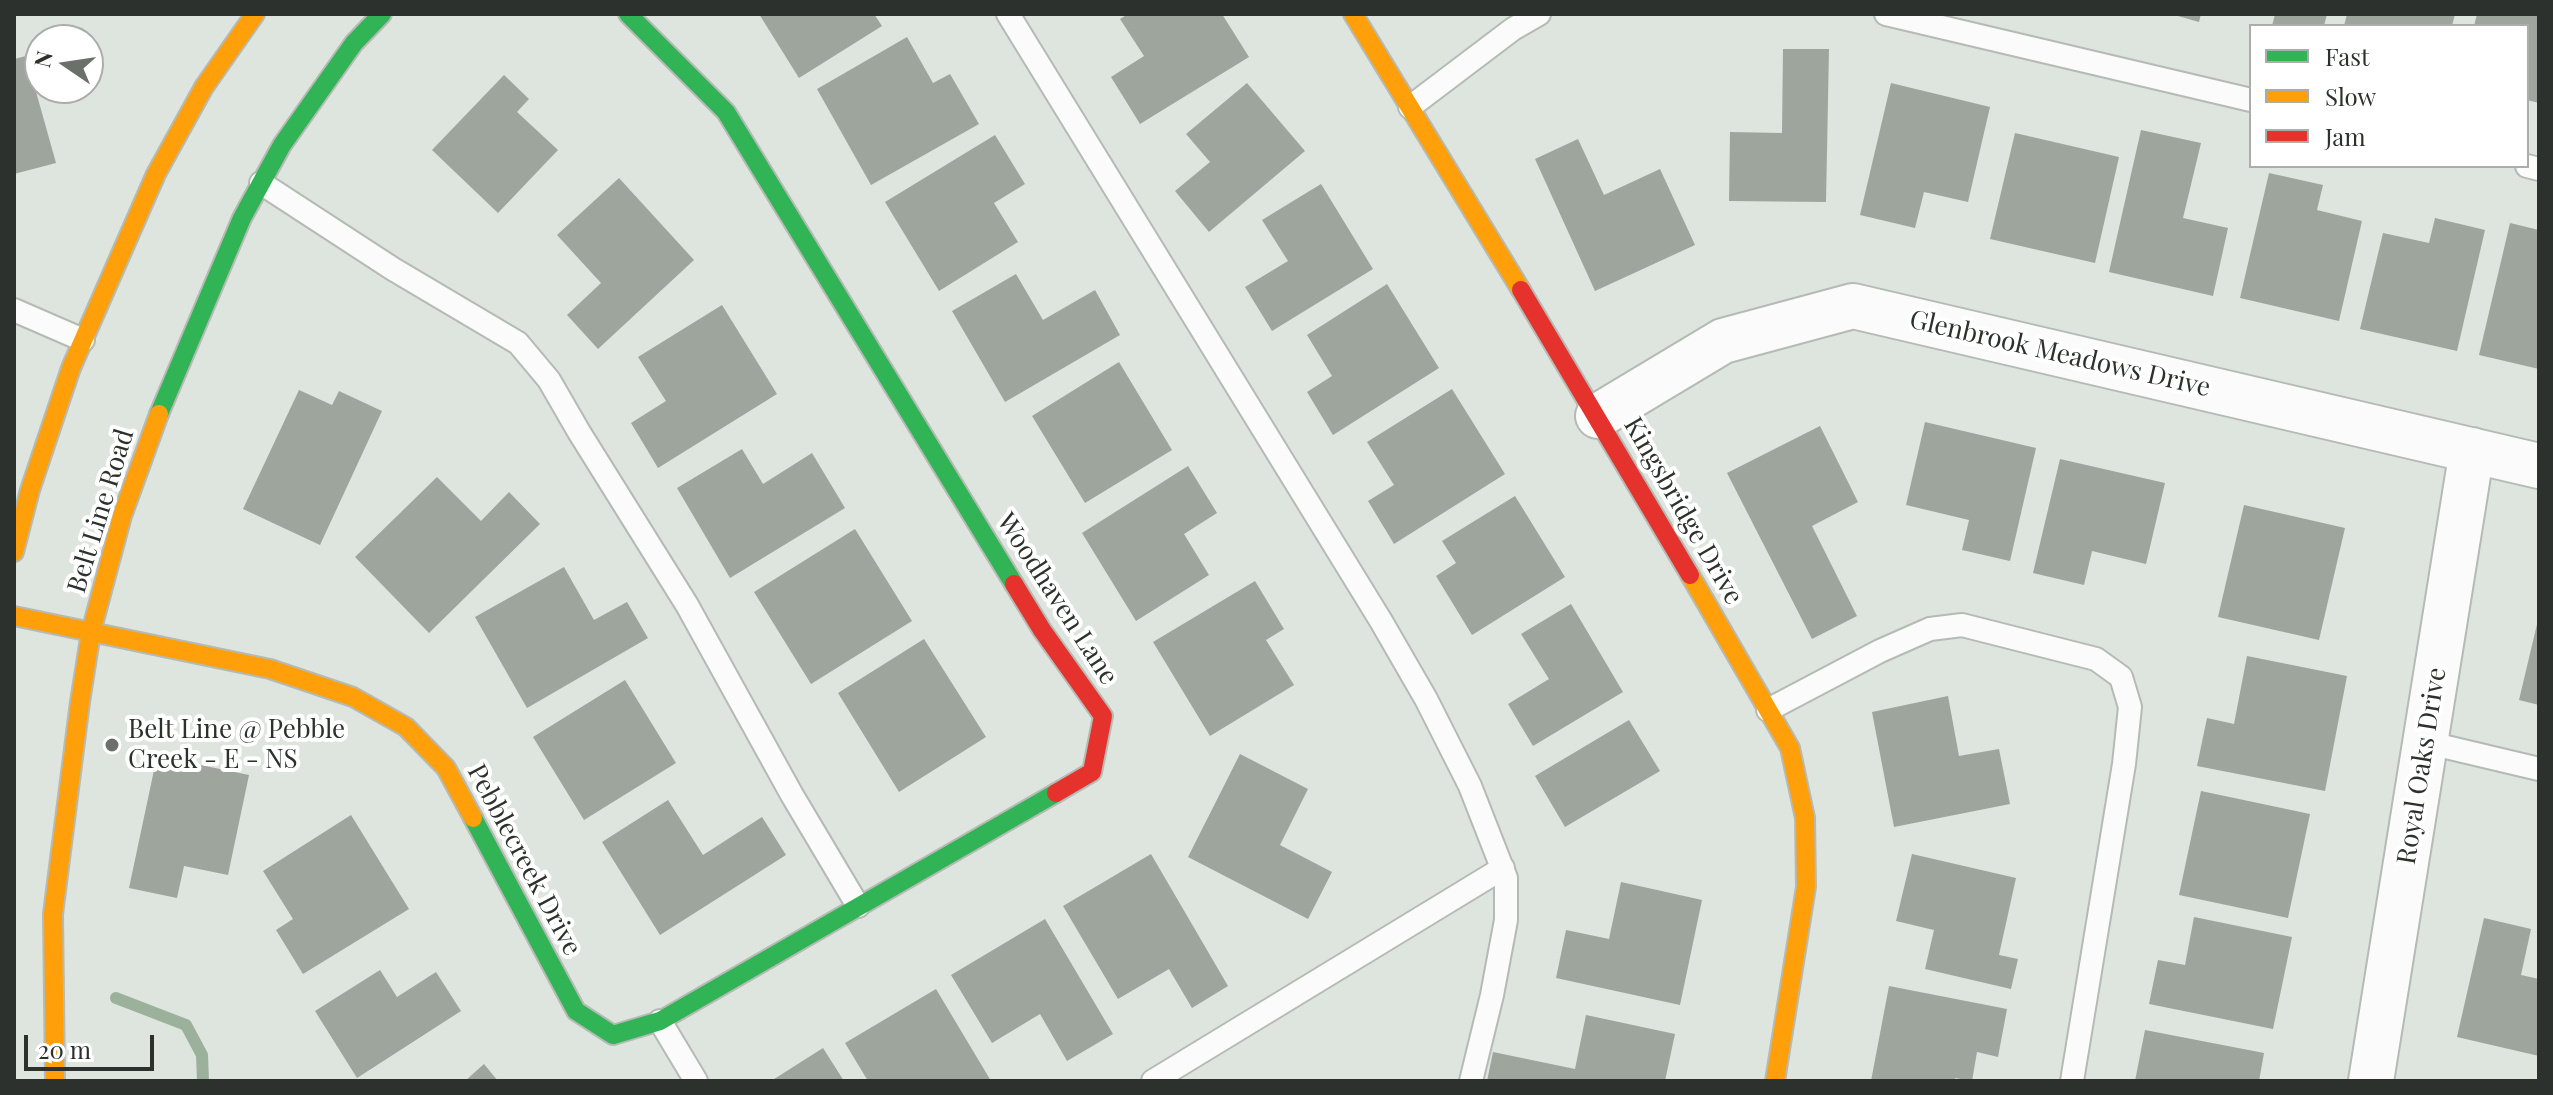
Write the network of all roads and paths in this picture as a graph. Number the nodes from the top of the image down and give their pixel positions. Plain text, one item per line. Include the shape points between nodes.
1 (255, 14) edge
2 (382, 14) edge
3 (628, 14) edge
4 (1008, 14) edge
5 (1353, 14) edge
6 (1539, 14) edge
7 (1886, 14) edge
8 (2249, 100) edge
9 (1410, 107) junction
10 (261, 183) junction
11 (14, 310) edge
12 (83, 340) junction
13 (1598, 416) junction
14 (2472, 450) junction
15 (2539, 466) edge
16 (14, 552) edge
17 (14, 616) edge
18 (91, 632) junction
19 (1768, 710) junction
20 (2425, 742) junction
21 (2539, 769) edge
22 (1503, 868) junction
23 (858, 906) junction
24 (660, 1021) junction
25 (613, 1035) joint
26 (55, 1081) edge
27 (696, 1081) edge
28 (1153, 1081) edge
29 (1471, 1081) edge
30 (1775, 1081) edge
31 (2072, 1081) edge
32 (2371, 1081) edge

1 - 12 street via 204,87 156,174
2 - 10 street, Belt Line Road via 354,43
3 - 23 street, Woodhaven Lane via 726,112 1042,630 1103,716 1092,772
4 - 22 lane via 1396,647 1470,786
5 - 9 street, Kingsbridge Drive
6 - 9 lane
7 - 8 lane
9 - 13 street, Kingsbridge Drive
10 - 18 street, Belt Line Road via 163,403 122,516
10 - 23 lane via 518,343 549,380 687,605
11 - 12 lane
12 - 16 street
13 - 14 street, Glenbrook Meadows Drive via 1723,341 1853,306
13 - 19 street, Kingsbridge Drive
14 - 15 street, Glenbrook Meadows Drive
14 - 20 street, Royal Oaks Drive
17 - 18 street, Pebblecreek Drive
18 - 25 street, Pebblecreek Drive via 270,669 353,697 406,727 446,768 576,1011
18 - 26 street, Belt Line Road via 53,914
19 - 30 street, Kingsbridge Drive via 1790,748 1805,818 1806,887
19 - 31 lane via 1930,629 1962,625 2096,659 2121,677 2130,707 2124,764
20 - 21 lane
20 - 32 street, Royal Oaks Drive
22 - 28 lane
22 - 29 lane via 1506,920
23 - 24 street, Woodhaven Lane
24 - 25 street, Woodhaven Lane
24 - 27 lane

